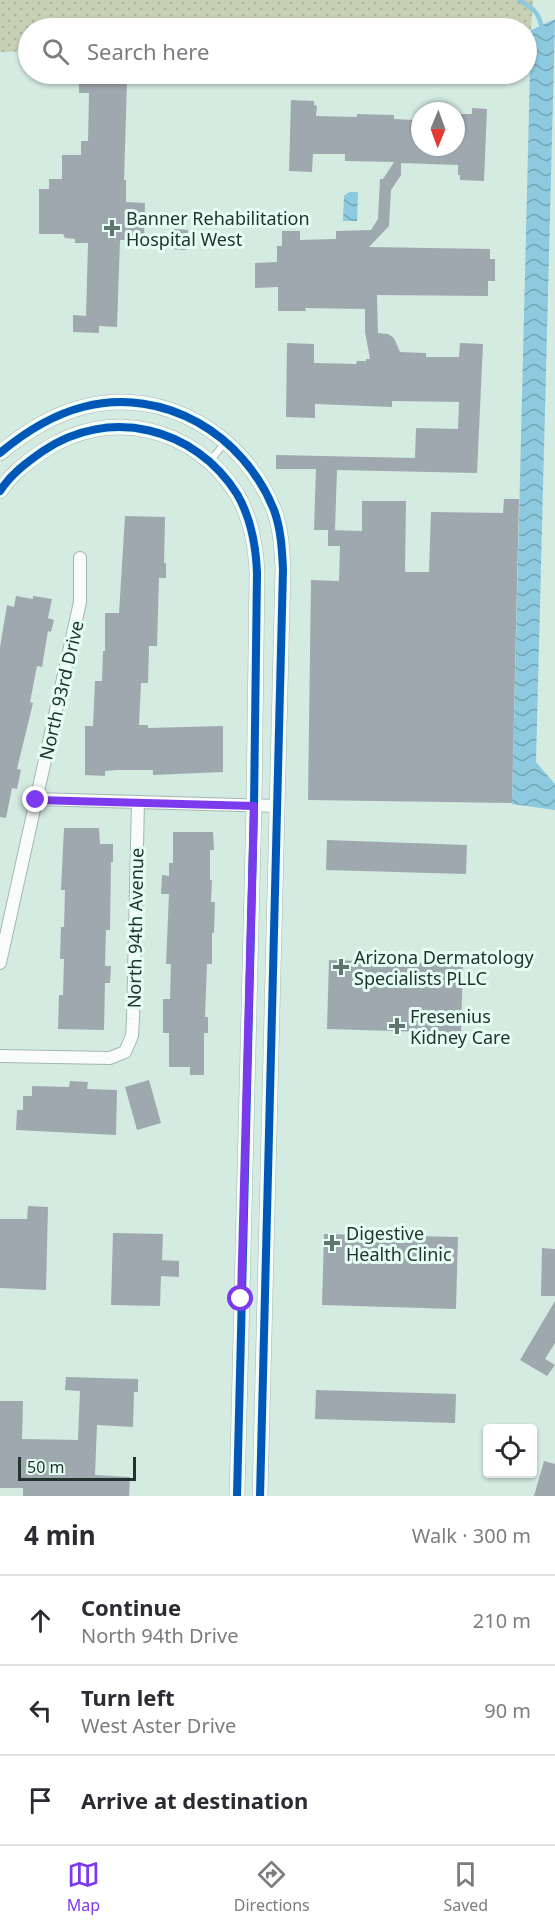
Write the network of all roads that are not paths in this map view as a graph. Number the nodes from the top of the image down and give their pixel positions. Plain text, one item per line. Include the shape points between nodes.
1 (227, 441) junction
2 (0, 453) edge
3 (209, 462) junction
4 (0, 491) edge
5 (80, 558) dead end
6 (36, 800) junction
7 (138, 802) junction
8 (254, 806) junction
9 (276, 806) junction
10 (0, 963) edge
11 (0, 1056) edge
12 (244, 1173) junction
13 (268, 1174) junction
14 (237, 1496) edge
15 (260, 1496) edge

1 - 2 street via 194,419 164,407 128,402 61,414
1 - 3 lane
1 - 9 street via 265,491 275,512 283,549
3 - 4 street via 182,444 148,430 94,428 68,436 31,459
3 - 8 street via 237,495 256,551
5 - 6 street, North 93rd Drive via 80,602
6 - 7 street
6 - 10 street, North 93rd Drive
7 - 8 street
7 - 11 street, North 94th Avenue via 134,1019 125,1052 110,1058
8 - 9 street
8 - 12 street
9 - 13 street
12 - 13 street
12 - 14 street
13 - 15 street

